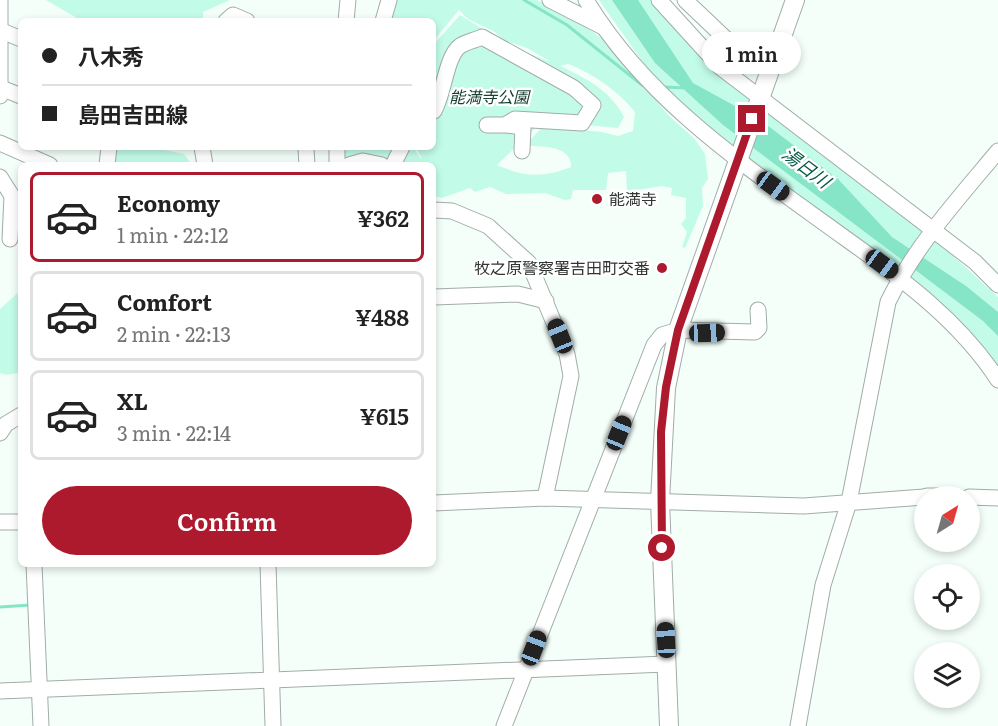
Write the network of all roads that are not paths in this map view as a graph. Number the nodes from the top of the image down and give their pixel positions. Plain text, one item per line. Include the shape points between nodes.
1 (0, 0) edge
2 (348, 0) edge
3 (389, 0) edge
4 (550, 0) edge
5 (586, 0) edge
6 (659, 0) edge
7 (795, 0) edge
8 (686, 1) edge
9 (346, 18) edge
10 (384, 18) edge
11 (603, 27) junction
12 (2, 32) junction
13 (18, 38) edge
14 (769, 70) junction
15 (1, 92) edge
16 (18, 95) edge
17 (759, 99) junction
18 (436, 106) edge
19 (488, 125) dead end
20 (504, 125) junction
21 (0, 143) edge
22 (522, 151) dead end
23 (998, 151) edge
24 (736, 160) junction
25 (43, 162) edge
26 (0, 177) edge
27 (436, 210) edge
28 (932, 231) junction
29 (10, 239) edge
30 (904, 272) junction
31 (998, 285) edge
32 (436, 297) edge
33 (546, 301) junction
34 (758, 310) dead end
35 (678, 330) junction
36 (998, 380) edge
37 (18, 417) edge
38 (0, 433) edge
39 (980, 497) edge
40 (545, 498) junction
41 (914, 498) edge
42 (998, 498) edge
43 (592, 499) junction
44 (660, 501) junction
45 (436, 502) edge
46 (849, 502) junction
47 (0, 522) edge
48 (18, 522) edge
49 (34, 567) edge
50 (268, 567) edge
51 (666, 664) junction
52 (526, 670) junction
53 (271, 681) junction
54 (40, 689) junction
55 (0, 691) edge
56 (41, 726) edge
57 (273, 726) edge
58 (504, 726) edge
59 (669, 726) edge
60 (798, 726) edge

1 - 12 street
2 - 9 street
3 - 10 street
4 - 11 street
5 - 11 street
6 - 17 street via 720,67
7 - 14 main road
8 - 14 street via 745,57
11 - 24 street via 662,96
12 - 13 street
12 - 15 street
14 - 17 main road
15 - 16 street
17 - 24 main road
17 - 28 street
18 - 20 street via 459,46 482,37 574,88 593,105 582,123 514,119
19 - 20 street
20 - 22 street via 523,127
21 - 25 street
23 - 28 street
24 - 30 street
24 - 35 main road
26 - 29 street via 12,196
27 - 33 street via 452,211 488,226 509,243 529,263
28 - 30 street
28 - 31 street via 975,262
30 - 36 street
30 - 46 street via 888,302
32 - 33 street via 518,294
33 - 40 street via 567,354 571,376
34 - 35 street via 759,328 755,332
35 - 43 street via 662,335 654,345
35 - 44 main road via 664,410
37 - 38 street
39 - 42 street
40 - 43 street
40 - 45 street
41 - 46 street
43 - 44 street
43 - 52 street
44 - 46 street via 804,506
44 - 51 main road
46 - 60 street via 824,585
47 - 48 street
49 - 54 street
50 - 53 street
51 - 52 street
51 - 59 main road
52 - 53 street
52 - 58 street
53 - 54 street
53 - 57 street
54 - 55 street
54 - 56 street

